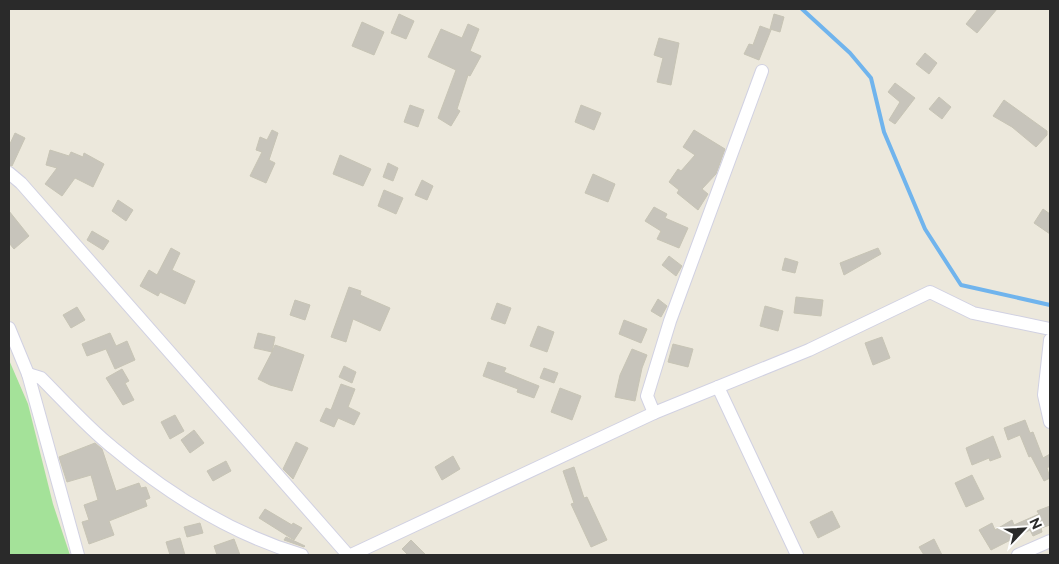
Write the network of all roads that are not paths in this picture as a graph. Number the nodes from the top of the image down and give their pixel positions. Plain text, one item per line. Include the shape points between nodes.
1 (762, 71) dead end
2 (9, 173) edge
3 (9, 328) edge
4 (1050, 330) edge
5 (1050, 340) edge
6 (28, 374) junction
7 (718, 387) junction
8 (654, 413) junction
9 (1050, 422) edge
10 (1050, 541) edge
11 (78, 555) edge
12 (302, 555) edge
13 (350, 555) edge
14 (797, 555) edge
15 (1018, 555) edge

1 - 8 street via 670,321 647,396
2 - 13 street
3 - 6 street
4 - 7 street via 973,313 930,292 809,350
5 - 9 street via 1044,396
6 - 11 street
6 - 12 street via 41,378 110,446 180,500 268,545
7 - 8 street
7 - 14 street
8 - 13 street
10 - 15 street

